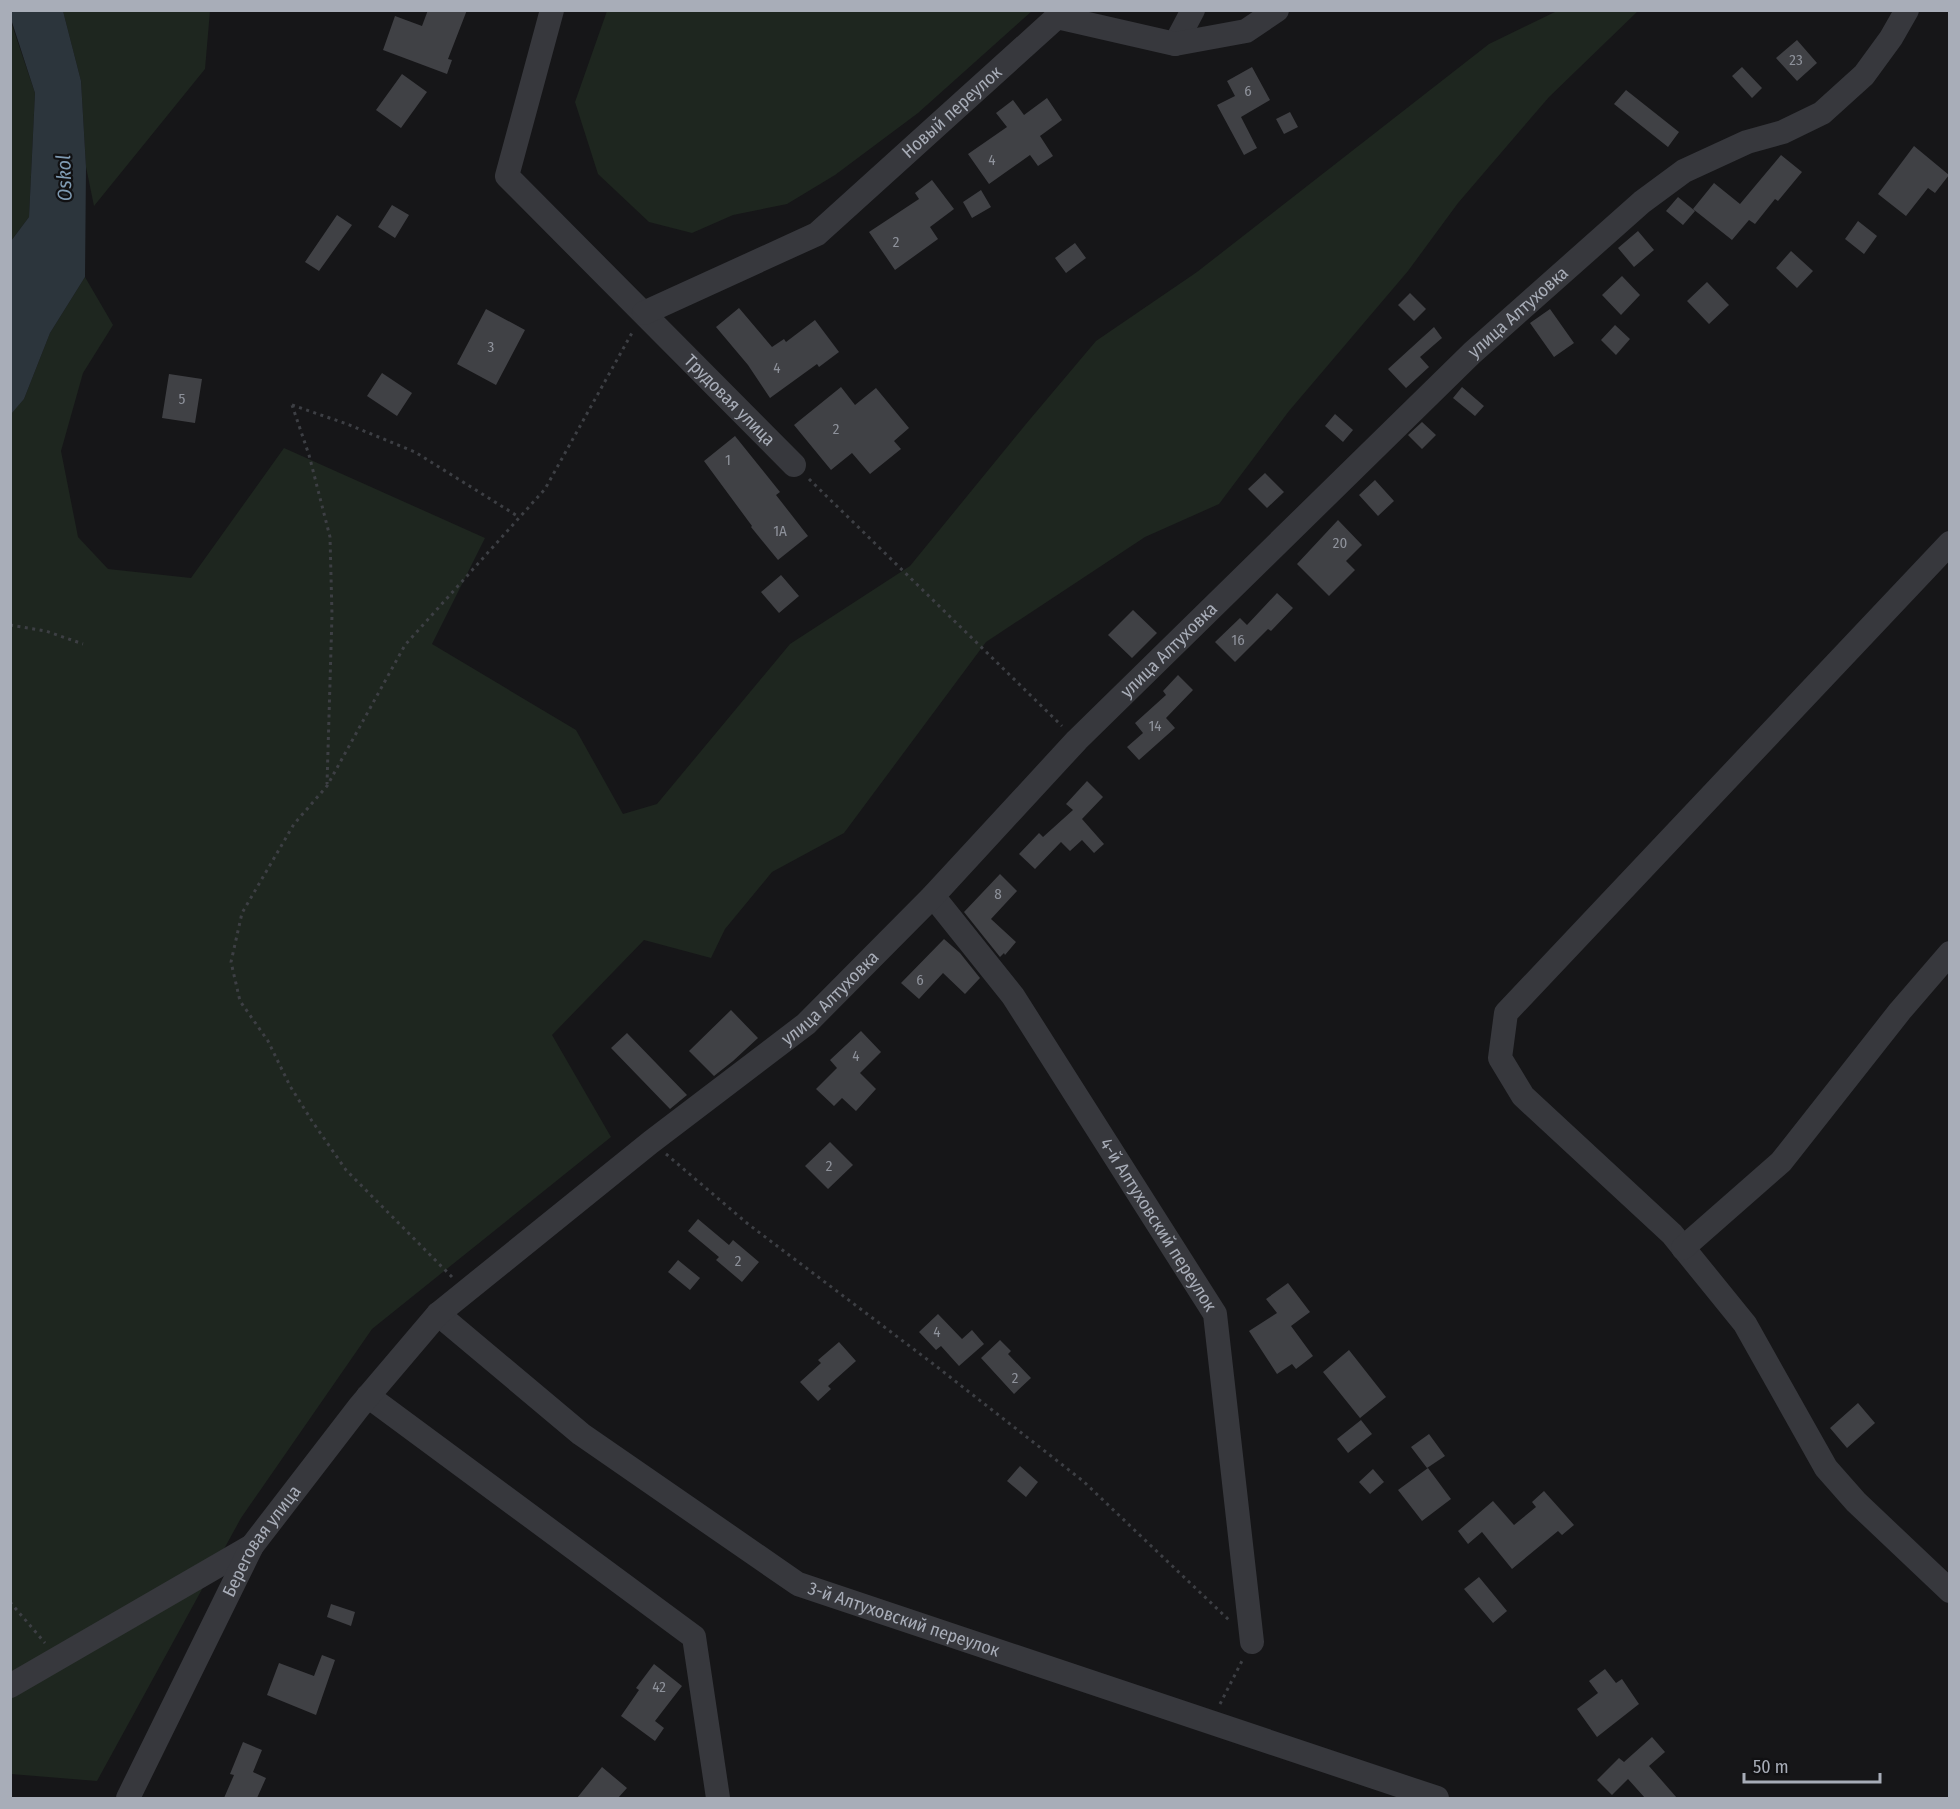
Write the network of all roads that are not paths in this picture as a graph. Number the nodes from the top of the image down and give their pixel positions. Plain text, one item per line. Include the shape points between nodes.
1 (552, 10) edge
2 (1192, 10) edge
3 (1277, 10) edge
4 (1907, 10) edge
5 (1175, 44) junction
6 (644, 313) junction
7 (794, 465) road end
8 (1950, 543) edge
9 (933, 897) junction
10 (1950, 953) edge
11 (1683, 1248) junction
12 (438, 1314) junction
13 (368, 1396) junction
14 (252, 1546) junction
15 (1950, 1591) edge
16 (1252, 1642) road end
17 (10, 1686) edge
18 (128, 1798) edge
19 (718, 1798) edge
20 (1437, 1798) edge

1 - 6 street, Трудовая улица via 507,176
2 - 5 street
3 - 5 street, Новый переулок via 1246,31
4 - 9 street, улица Алтуховка via 1864,75 1822,113 1684,171 1634,209 1472,353 1077,740
5 - 6 street, Новый переулок via 1057,17 817,234
6 - 7 street, Трудовая улица
8 - 11 street via 1506,1013 1500,1058 1523,1096
9 - 12 street, улица Алтуховка via 806,1024 651,1142
9 - 16 street, 4-й Алтуховский переулок via 1013,996 1215,1314
10 - 11 street via 1781,1162
11 - 15 street via 1745,1324 1826,1468 1856,1502
12 - 13 street, Береговая улица
12 - 20 street, 3-й Алтуховский переулок via 581,1434 798,1584
13 - 14 street, Береговая улица
13 - 19 street via 694,1636
14 - 17 street
14 - 18 street, Береговая улица

